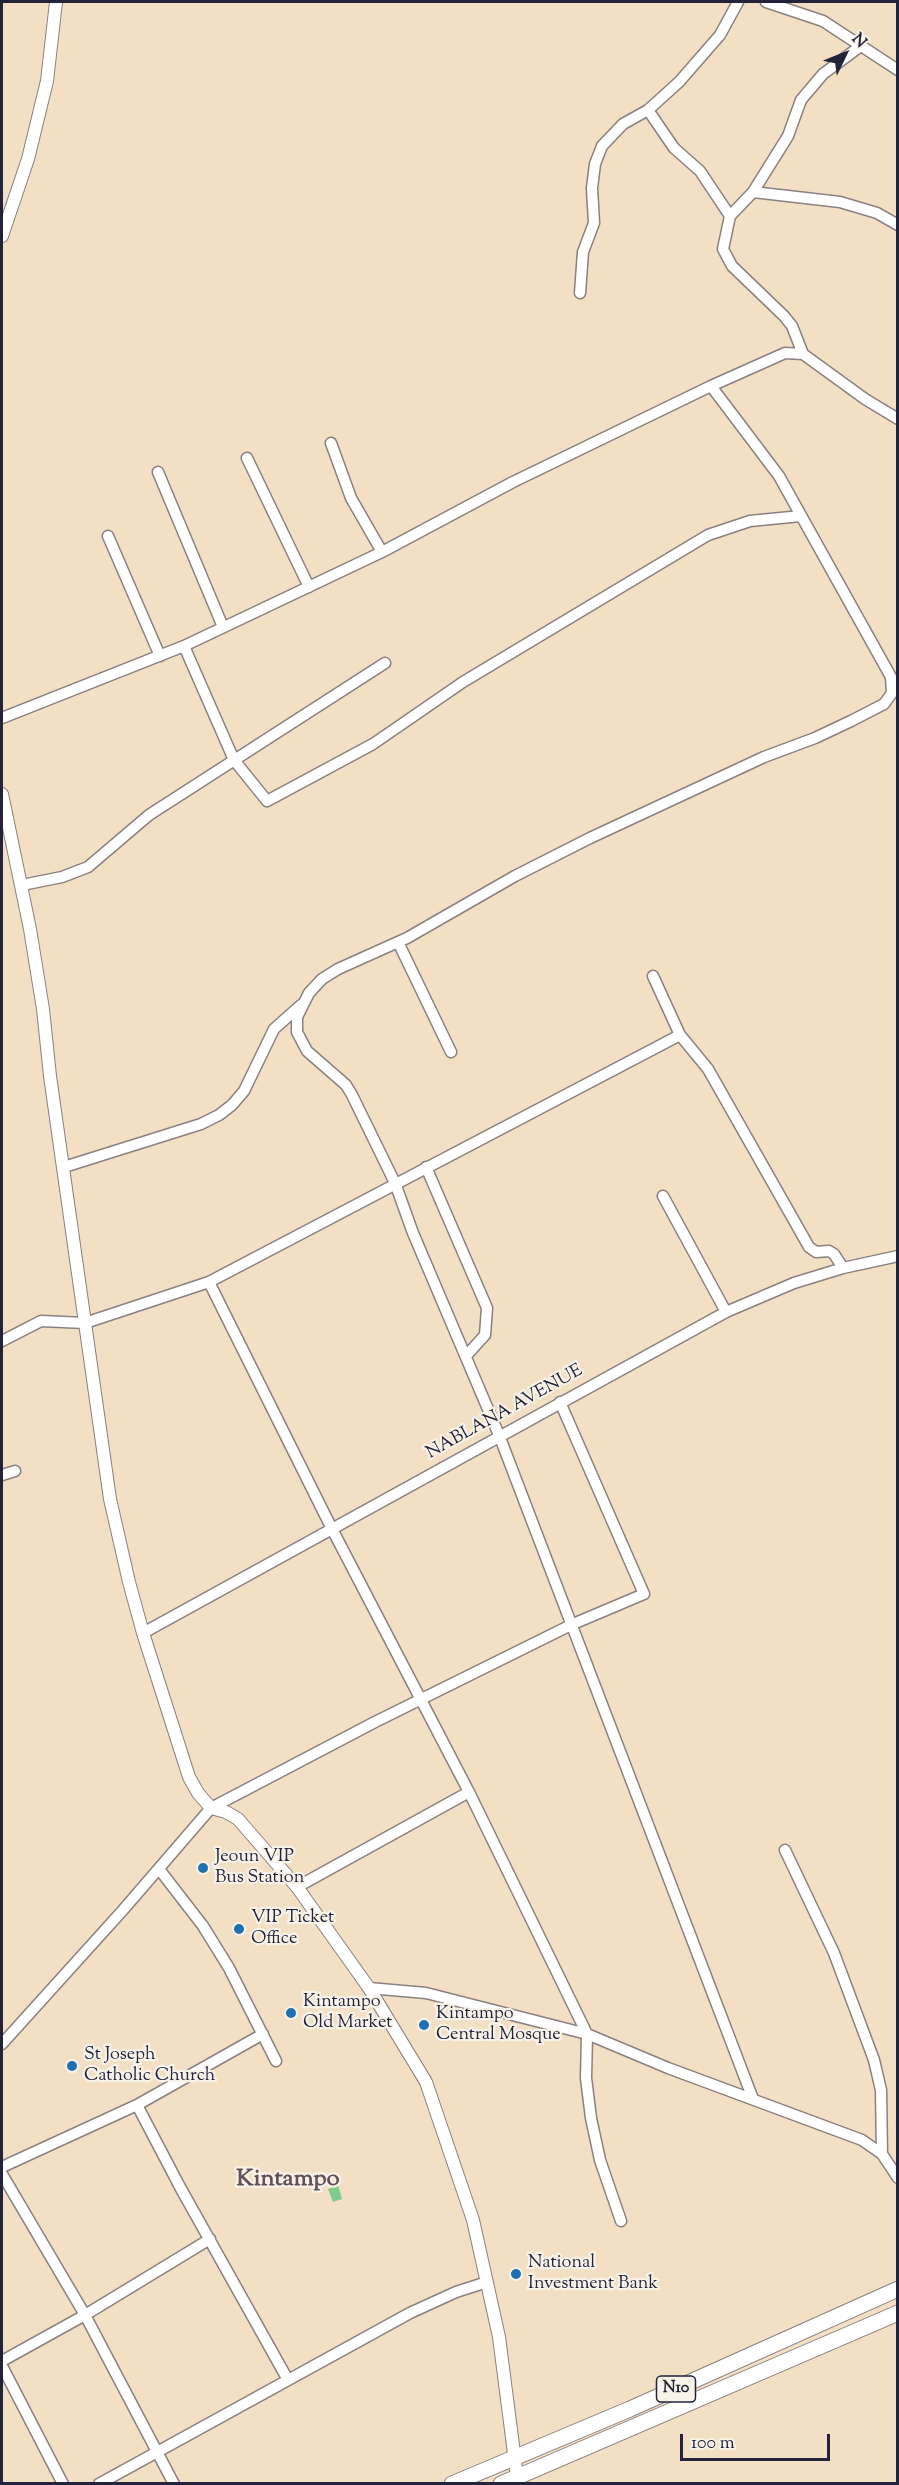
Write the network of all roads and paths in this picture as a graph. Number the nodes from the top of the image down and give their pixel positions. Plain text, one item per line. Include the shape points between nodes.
1 (56, 2) edge
2 (738, 2) edge
3 (766, 2) edge
4 (862, 45) junction
5 (897, 70) edge
6 (648, 110) junction
7 (753, 192) junction
8 (730, 216) junction
9 (897, 225) edge
10 (2, 236) edge
11 (580, 293) dead end
12 (803, 354) junction
13 (711, 386) junction
14 (897, 419) edge
15 (331, 443) dead end
16 (248, 458) dead end
17 (158, 472) dead end
18 (801, 516) junction
19 (108, 536) dead end
20 (382, 552) junction
21 (309, 587) junction
22 (223, 627) junction
23 (184, 646) junction
24 (160, 656) junction
25 (385, 663) dead end
26 (2, 718) edge
27 (234, 760) junction
28 (2, 794) edge
29 (5, 834) edge
30 (22, 885) junction
31 (398, 942) junction
32 (653, 976) dead end
33 (301, 1005) junction
34 (680, 1035) junction
35 (451, 1052) dead end
36 (64, 1167) junction
37 (426, 1167) junction
38 (394, 1183) junction
39 (663, 1196) dead end
40 (897, 1256) edge
41 (843, 1268) junction
42 (209, 1282) junction
43 (726, 1312) junction
44 (85, 1323) junction
45 (2, 1341) edge
46 (466, 1356) junction
47 (560, 1402) junction
48 (500, 1435) junction
49 (15, 1472) dead end
50 (2, 1475) edge
51 (331, 1527) junction
52 (573, 1624) junction
53 (144, 1633) junction
54 (420, 1701) junction
55 (470, 1792) junction
56 (211, 1808) junction
57 (785, 1850) dead end
58 (159, 1869) junction
59 (297, 1887) junction
60 (369, 1988) junction
61 (262, 2034) junction
62 (587, 2034) junction
63 (2, 2044) edge
64 (276, 2061) dead end
65 (753, 2099) junction
66 (137, 2104) junction
67 (882, 2154) junction
68 (2, 2167) edge
69 (2, 2174) edge
70 (897, 2178) edge
71 (621, 2222) dead end
72 (210, 2239) junction
73 (487, 2282) junction
74 (897, 2289) edge
75 (897, 2313) edge
76 (85, 2315) junction
77 (2, 2361) edge
78 (2, 2366) edge
79 (288, 2380) junction
80 (159, 2453) junction
81 (514, 2457) junction
82 (518, 2480) edge
83 (63, 2484) edge
84 (99, 2484) edge
85 (174, 2484) edge
86 (452, 2484) edge
87 (501, 2484) edge

1 - 10 main road via 47,81 28,159
2 - 6 street via 720,35
3 - 4 street via 823,21
4 - 5 street
4 - 7 street via 823,74 801,100 788,136
6 - 8 street via 674,148 700,171
6 - 11 street via 624,124 602,146 595,164 594,223 583,252
7 - 8 street
7 - 9 street via 840,202 877,213
8 - 12 street via 723,249 732,266 788,321
12 - 13 street via 784,353
12 - 14 street
13 - 18 street via 756,442
13 - 20 street via 513,482
15 - 20 street via 351,498
16 - 21 street
17 - 22 street
18 - 27 street via 750,521 708,535 463,682 373,744 267,801
18 - 31 street via 891,677 892,693 884,704 590,838
19 - 24 street
20 - 21 street
21 - 22 street
22 - 23 street
23 - 24 street
23 - 27 street
24 - 26 street
25 - 27 street
27 - 30 street via 149,814 88,867
28 - 29 main road
29 - 30 main road
30 - 36 main road
31 - 33 street via 322,978
31 - 35 street
32 - 34 street
33 - 36 street via 274,1029 244,1091 219,1115
33 - 38 street via 297,1017 301,1043 346,1085
34 - 37 street
34 - 41 street via 708,1069 809,1247 834,1254
36 - 44 main road
37 - 38 street
37 - 46 street via 487,1308 485,1335
38 - 42 street
38 - 46 street
39 - 43 street
40 - 41 street, NABLANA AVENUE
41 - 43 street, NABLANA AVENUE via 794,1283
42 - 44 street
42 - 51 street
43 - 47 street, NABLANA AVENUE
44 - 45 street via 41,1321
44 - 53 main road via 115,1525
46 - 48 street
47 - 48 street, NABLANA AVENUE
47 - 52 street via 644,1594
48 - 51 street, NABLANA AVENUE
48 - 52 street
49 - 50 street
51 - 53 street, NABLANA AVENUE
51 - 54 street
52 - 54 street
52 - 65 street
53 - 56 main road via 189,1777
54 - 55 street
54 - 56 street
55 - 59 street
55 - 62 street
56 - 58 street
56 - 59 main road via 238,1819
57 - 67 street via 834,1953 874,2061 881,2090
58 - 61 street via 203,1926
58 - 63 street
59 - 60 main road
60 - 62 street via 426,1993
60 - 73 main road via 426,2082 464,2191
61 - 64 street
61 - 66 street
62 - 65 street
62 - 71 street via 586,2078 591,2118
65 - 67 street via 862,2139
66 - 68 street
66 - 72 street
67 - 70 street
69 - 76 street
72 - 76 street
72 - 79 street
73 - 79 street via 410,2313
73 - 81 main road via 499,2337
74 - 81 highway, N10
75 - 82 highway, N10
76 - 77 street
76 - 80 street
78 - 83 street
79 - 80 street
80 - 84 street
80 - 85 street
81 - 82 main road
81 - 86 highway, N10
82 - 87 highway, N10

